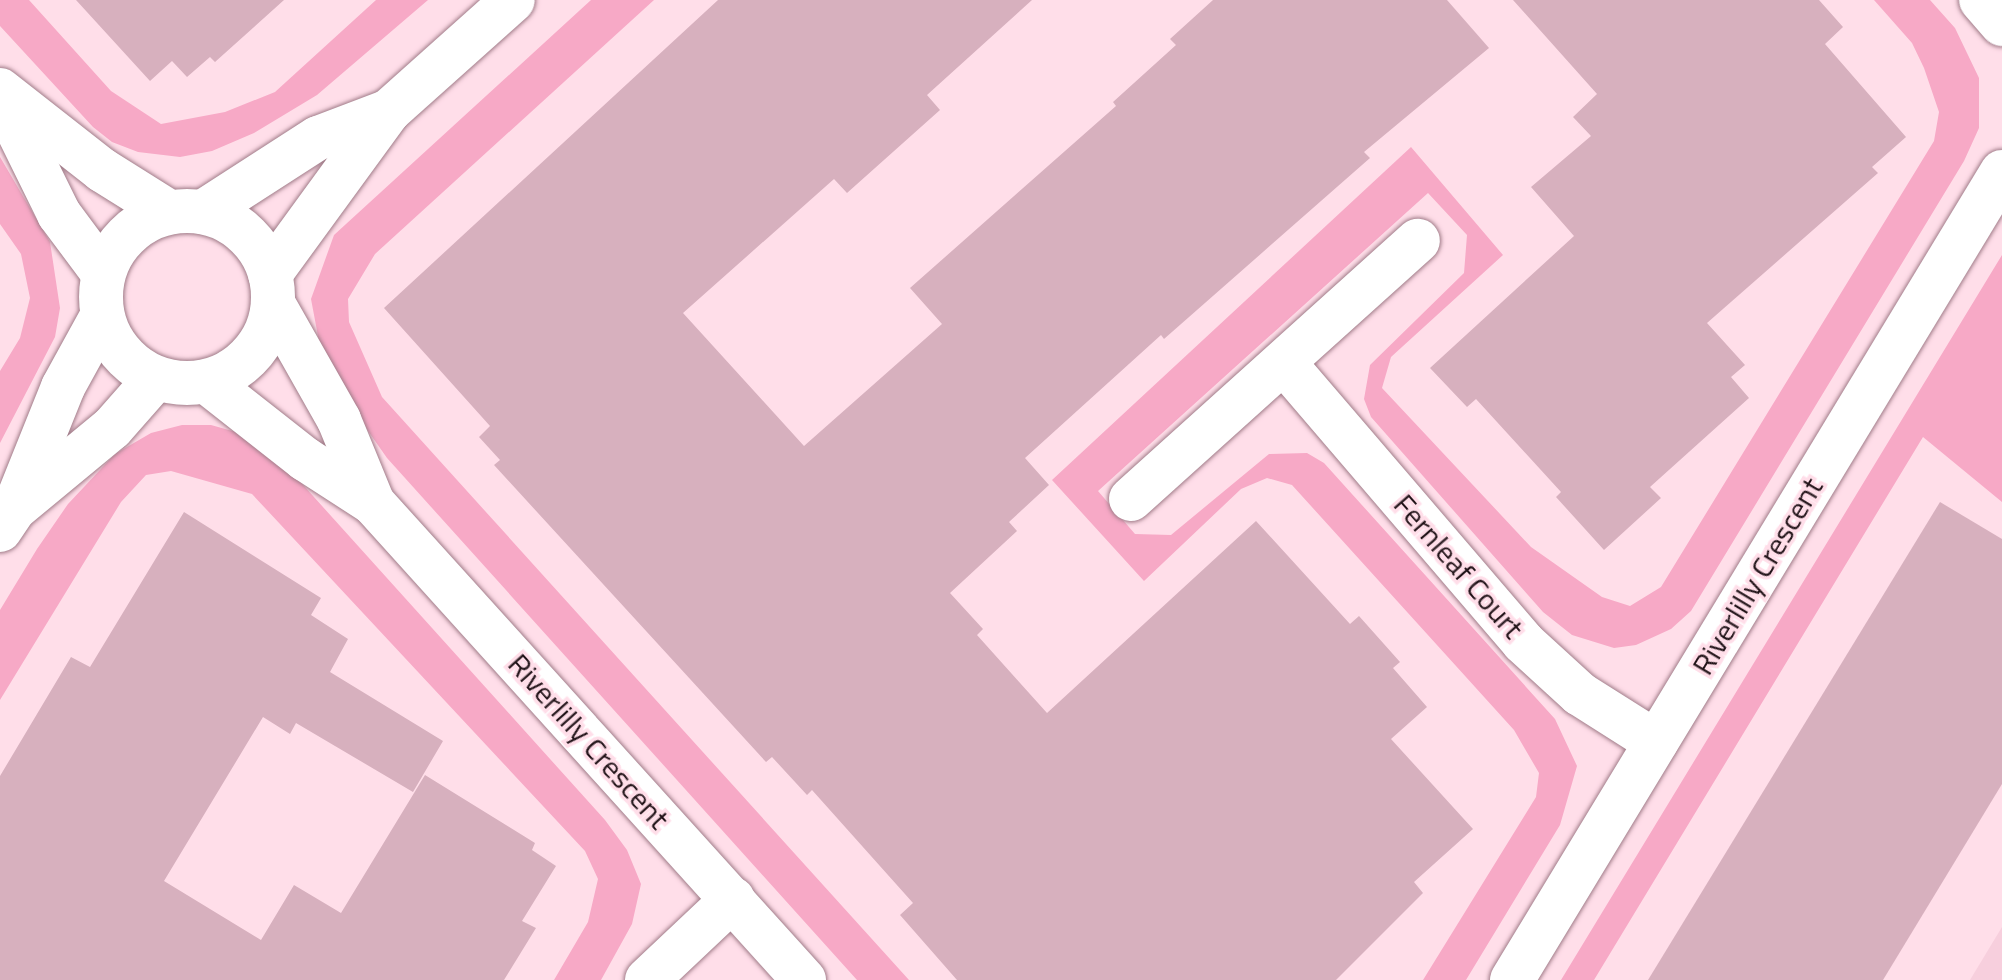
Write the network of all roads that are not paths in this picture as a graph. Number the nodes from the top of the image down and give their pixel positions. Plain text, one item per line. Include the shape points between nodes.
1 (513, 0) edge
2 (1981, 0) edge
3 (2002, 24) edge
4 (0, 92) edge
5 (389, 111) junction
6 (2002, 172) edge
7 (186, 212) junction
8 (1418, 241) dead end
9 (103, 273) junction
10 (272, 290) junction
11 (102, 316) junction
12 (1285, 364) junction
13 (155, 379) junction
14 (207, 382) junction
15 (1131, 499) dead end
16 (373, 503) junction
17 (7, 519) edge
18 (1656, 742) junction
19 (733, 899) junction
20 (647, 980) edge
21 (804, 980) edge
22 (1512, 980) edge

1 - 5 street
2 - 3 street
4 - 7 street via 102,170
4 - 9 street via 59,214
5 - 7 street via 318,138
5 - 10 street
6 - 18 street, Riverlilly Crescent
7 - 9 street via 127,234
7 - 10 street via 246,233
8 - 12 street
9 - 11 street
10 - 14 street via 266,332 251,355 232,372
10 - 16 street, Riverlilly Crescent via 339,420
11 - 13 street via 112,343 130,364
11 - 17 street via 45,425
12 - 15 street
12 - 18 street, Fernleaf Court via 1523,642 1580,694
13 - 14 street
13 - 17 street via 112,428
14 - 16 street, Riverlilly Crescent via 305,459
16 - 19 street, Riverlilly Crescent
18 - 22 street, Riverlilly Crescent
19 - 20 street
19 - 21 street, Riverlilly Crescent

